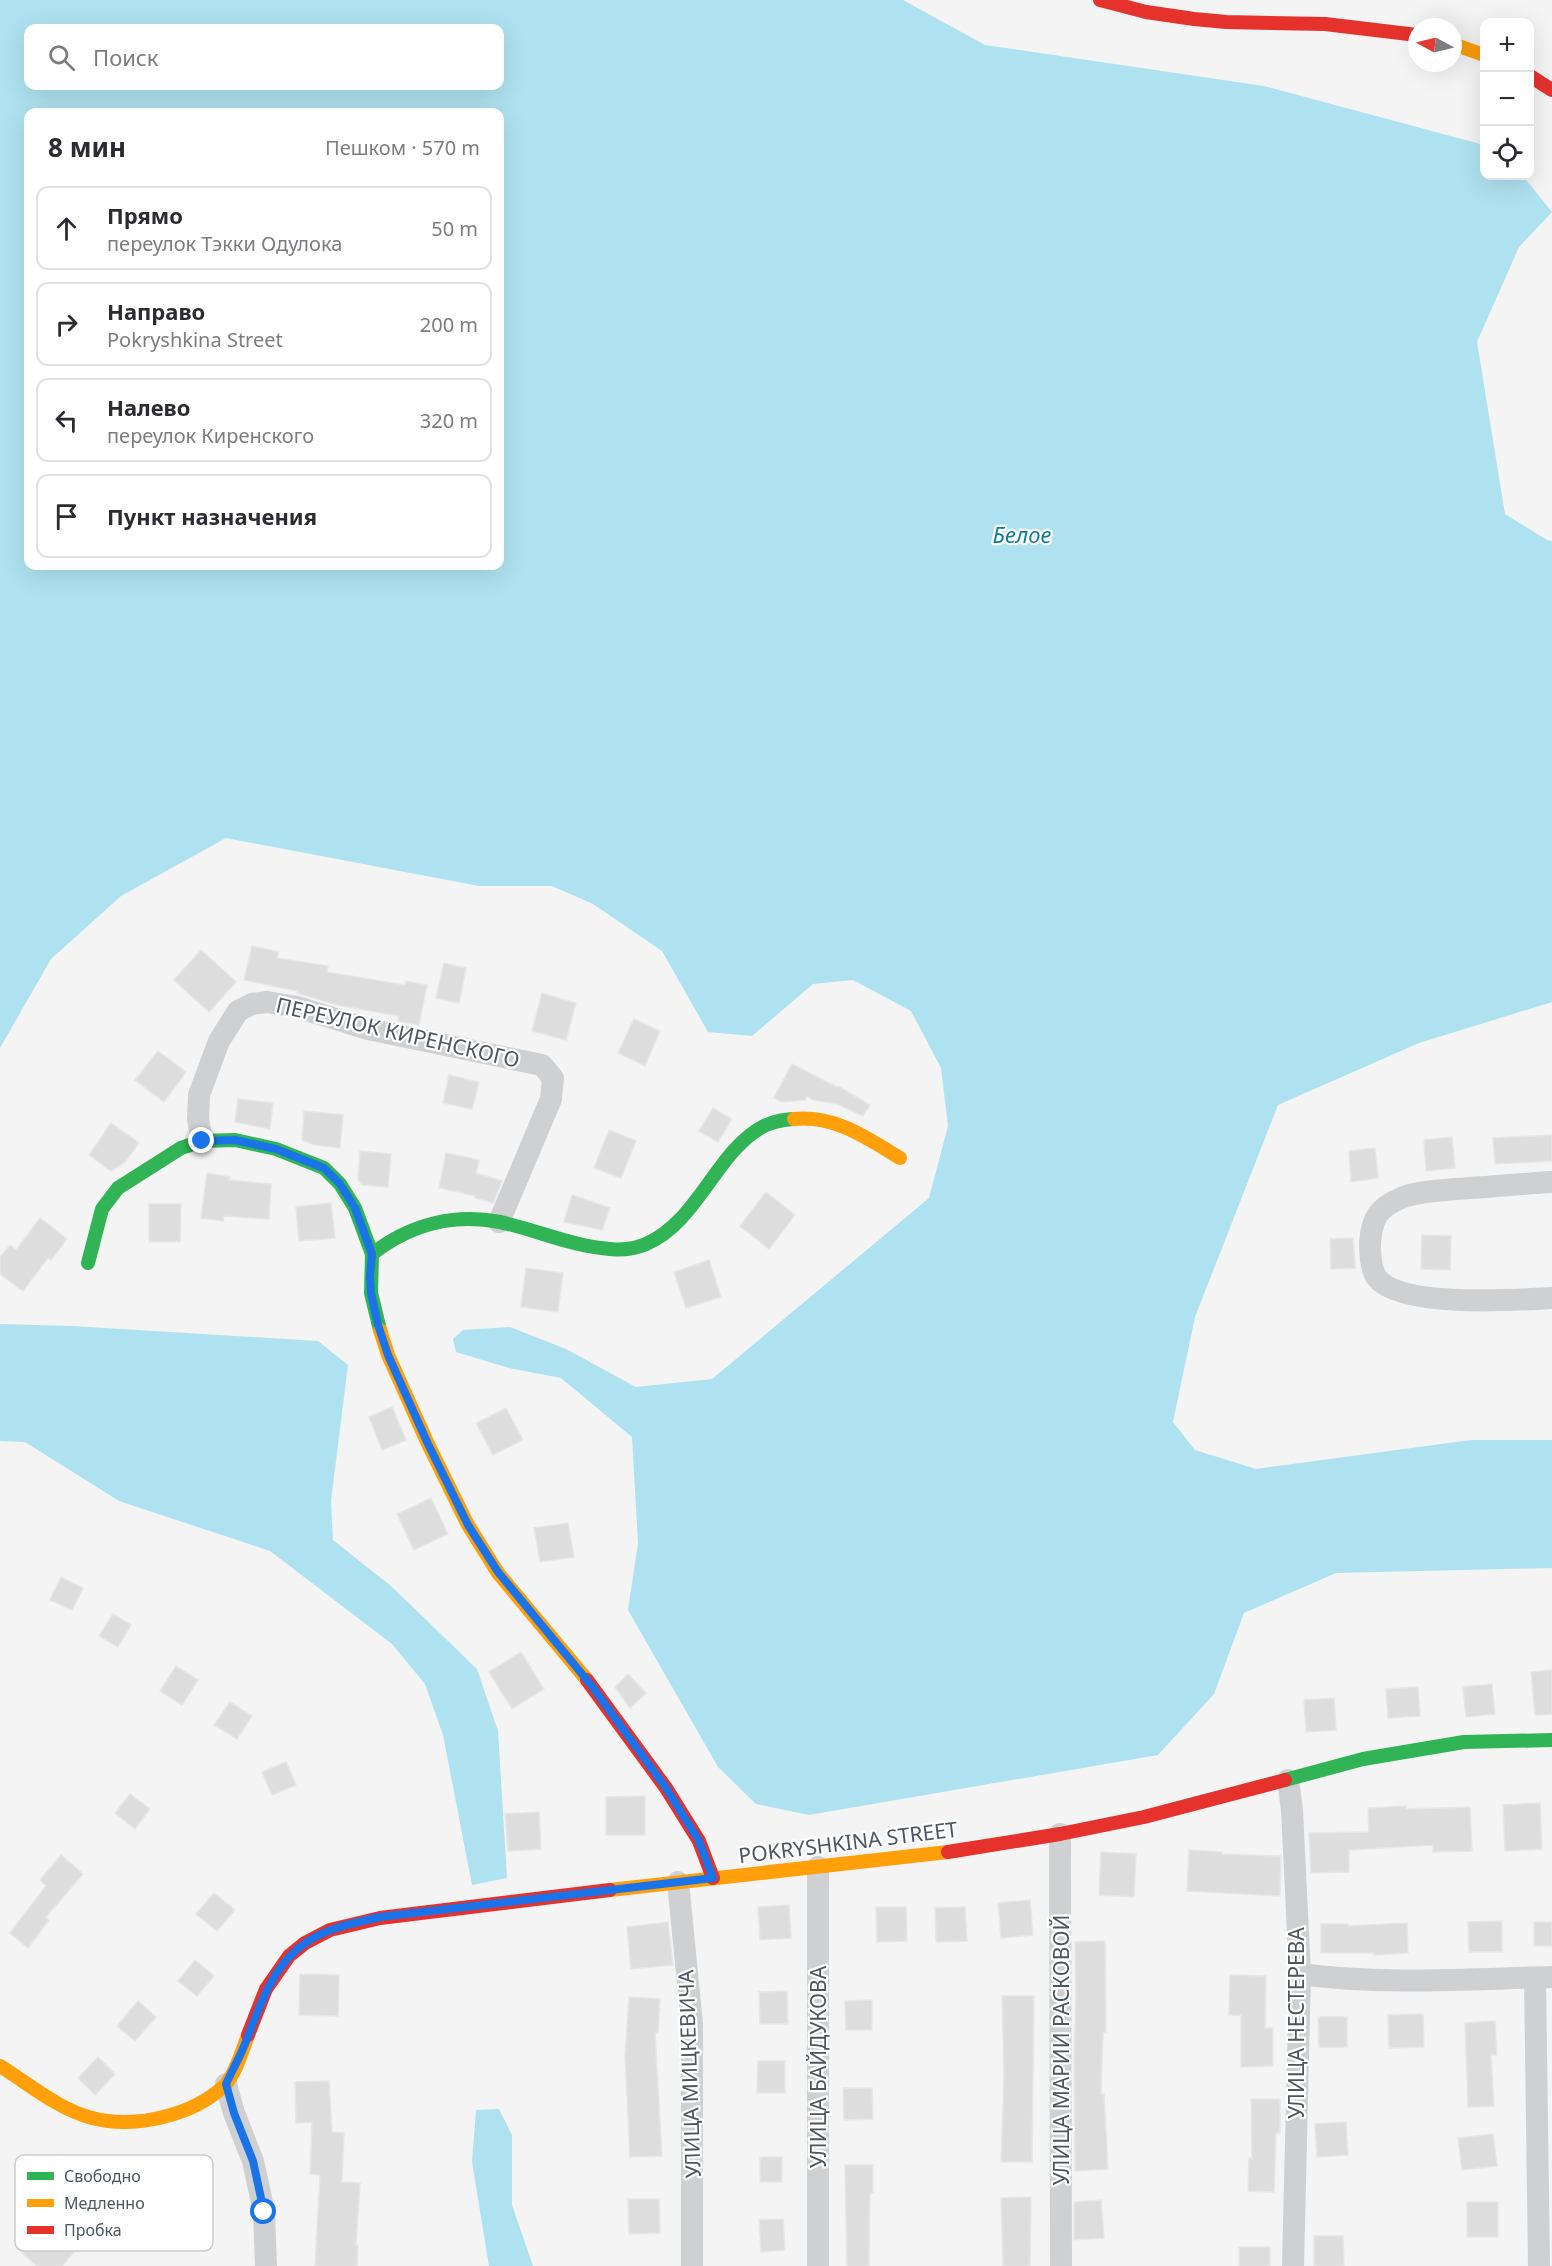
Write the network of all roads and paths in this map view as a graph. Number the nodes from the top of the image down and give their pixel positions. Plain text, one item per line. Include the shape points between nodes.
1 (1100, 0) edge
2 (1408, 33) edge
3 (1462, 47) edge
4 (1480, 53) edge
5 (1534, 79) edge
6 (1552, 90) edge
7 (202, 1141) junction
8 (900, 1158) dead end
9 (1552, 1182) edge
10 (499, 1222) junction
11 (372, 1254) junction
12 (88, 1263) dead end
13 (1552, 1298) edge
14 (1552, 1740) edge
15 (1288, 1780) junction
16 (1060, 1834) junction
17 (818, 1868) junction
18 (713, 1878) junction
19 (678, 1882) junction
20 (1300, 1974) junction
21 (1544, 1978) edge
22 (0, 2066) edge
23 (226, 2084) junction
24 (266, 2266) edge
25 (692, 2266) edge
26 (818, 2266) edge
27 (1061, 2266) edge
28 (1293, 2266) edge
29 (1539, 2266) edge

1 - 2 street via 1169,16
3 - 4 street
5 - 6 street
7 - 10 street, ПЕРЕУЛОК КИРЕНСКОГО via 198,1119 203,1084 219,1041 238,1011 252,1004 297,1007 368,1029 542,1065 553,1078 551,1099
7 - 11 street via 235,1140 276,1149 324,1168 355,1208
7 - 12 street via 181,1148 118,1188 102,1209
8 - 10 street via 825,1119 777,1121 747,1140 675,1225 649,1244 625,1250 603,1249
9 - 13 street via 1403,1197 1379,1210 1372,1228 1370,1253 1377,1278 1393,1290 1453,1299
10 - 11 street via 443,1221 413,1228 388,1240
11 - 18 street via 371,1293 388,1355 468,1525 498,1572 591,1685 666,1788 699,1841
14 - 15 street, POKRYSHKINA STREET via 1464,1742 1363,1759
15 - 16 street, POKRYSHKINA STREET
15 - 20 street, УЛИЦА НЕСТЕРЕВА
16 - 17 street, POKRYSHKINA STREET
16 - 27 street, УЛИЦА МАРИИ РАСКОВОЙ
17 - 18 street, POKRYSHKINA STREET
17 - 26 street, УЛИЦА БАЙДУКОВА
18 - 19 street, POKRYSHKINA STREET
19 - 23 street, POKRYSHKINA STREET via 380,1917 330,1930 288,1956 266,1989
19 - 25 street, УЛИЦА МИЦКЕВИЧА via 692,2024
20 - 21 street via 1406,1980
20 - 28 street, УЛИЦА НЕСТЕРЕВА
21 - 29 street
22 - 23 street, POKRYSHKINA STREET via 64,2107 92,2118 120,2121 154,2119 189,2110
23 - 24 street via 253,2161 264,2212

